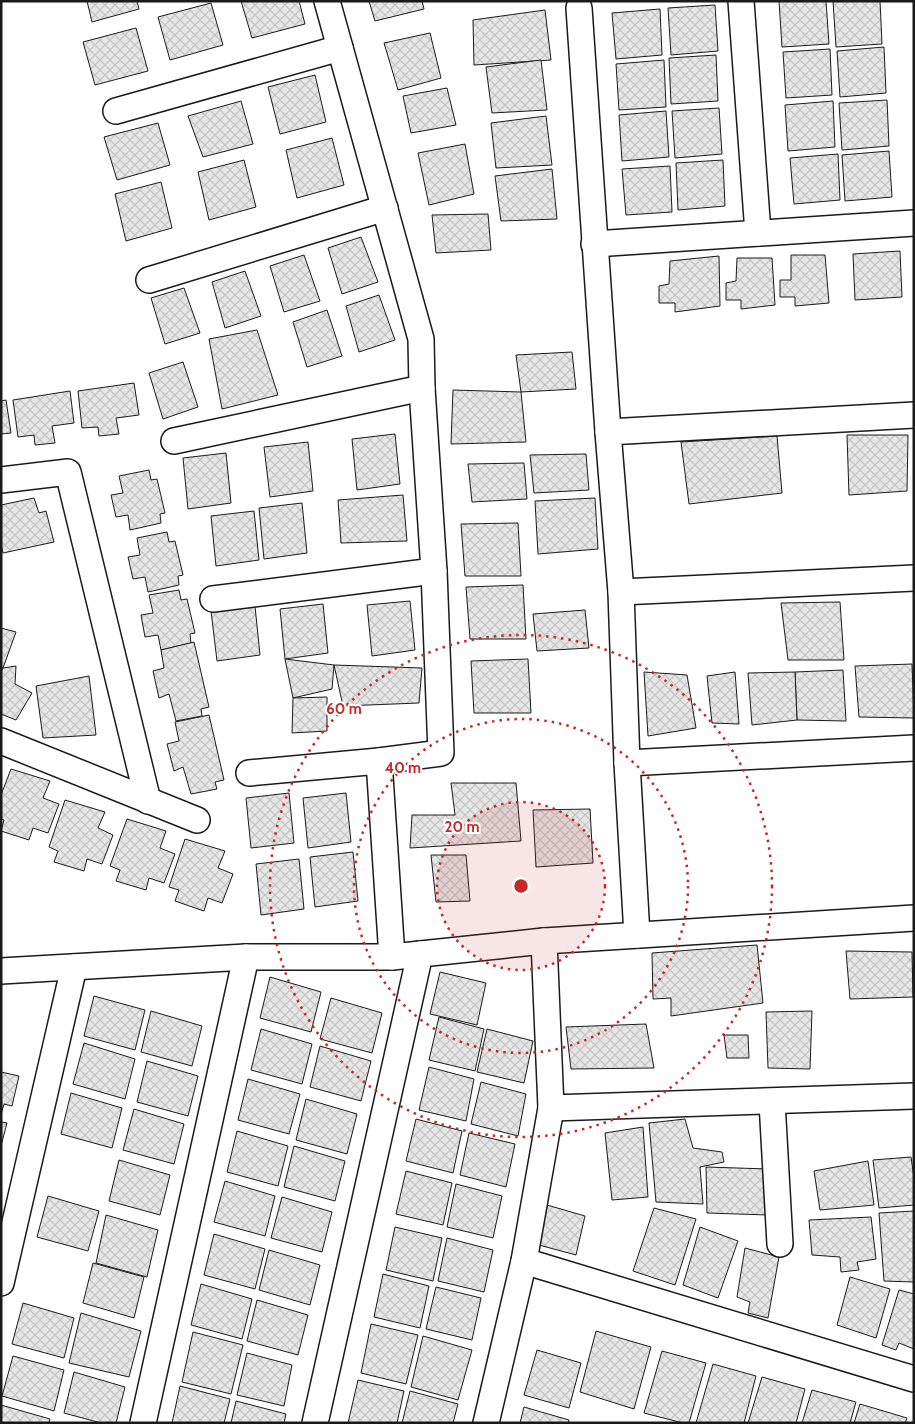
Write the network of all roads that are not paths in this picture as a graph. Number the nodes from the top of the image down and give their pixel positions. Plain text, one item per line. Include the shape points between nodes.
1 (327, 1) edge
2 (741, 1) edge
3 (579, 8) dead end
4 (340, 48) junction
5 (116, 111) dead end
6 (385, 208) junction
7 (914, 223) edge
8 (758, 233) junction
9 (594, 244) junction
10 (150, 280) dead end
11 (422, 388) junction
12 (914, 415) edge
13 (608, 432) junction
14 (174, 441) dead end
15 (1, 480) edge
16 (434, 571) junction
17 (914, 578) edge
18 (621, 592) junction
19 (213, 600) dead end
20 (1, 741) edge
21 (914, 748) edge
22 (379, 761) junction
23 (627, 763) junction
24 (249, 773) dead end
25 (148, 801) junction
26 (197, 820) dead end
27 (914, 918) edge
28 (637, 935) junction
29 (544, 942) junction
30 (420, 954) junction
31 (246, 957) junction
32 (392, 957) junction
33 (74, 967) junction
34 (1, 971) edge
35 (914, 1096) edge
36 (772, 1102) junction
37 (551, 1108) junction
38 (780, 1244) dead end
39 (524, 1261) junction
40 (1, 1283) edge
41 (914, 1379) edge
42 (143, 1423) edge
43 (315, 1423) edge
44 (486, 1423) edge

1 - 4 street
2 - 8 street
3 - 9 street
4 - 5 street
4 - 6 street
6 - 10 street
6 - 11 street via 421,339
7 - 8 street
8 - 9 street
9 - 13 street
11 - 14 street
11 - 16 street
12 - 13 street
13 - 18 street
15 - 25 street via 68,472
16 - 19 street
16 - 22 street via 441,753
17 - 18 street
18 - 23 street
20 - 25 street
21 - 23 street
22 - 24 street
22 - 32 street
23 - 28 street
25 - 26 street
27 - 28 street
28 - 29 street
29 - 30 street
29 - 37 street
30 - 32 street
30 - 43 street
31 - 32 street
31 - 33 street
31 - 42 street
33 - 34 street
33 - 40 street
35 - 36 street
36 - 37 street
36 - 38 street
37 - 39 street
39 - 41 street
39 - 44 street

